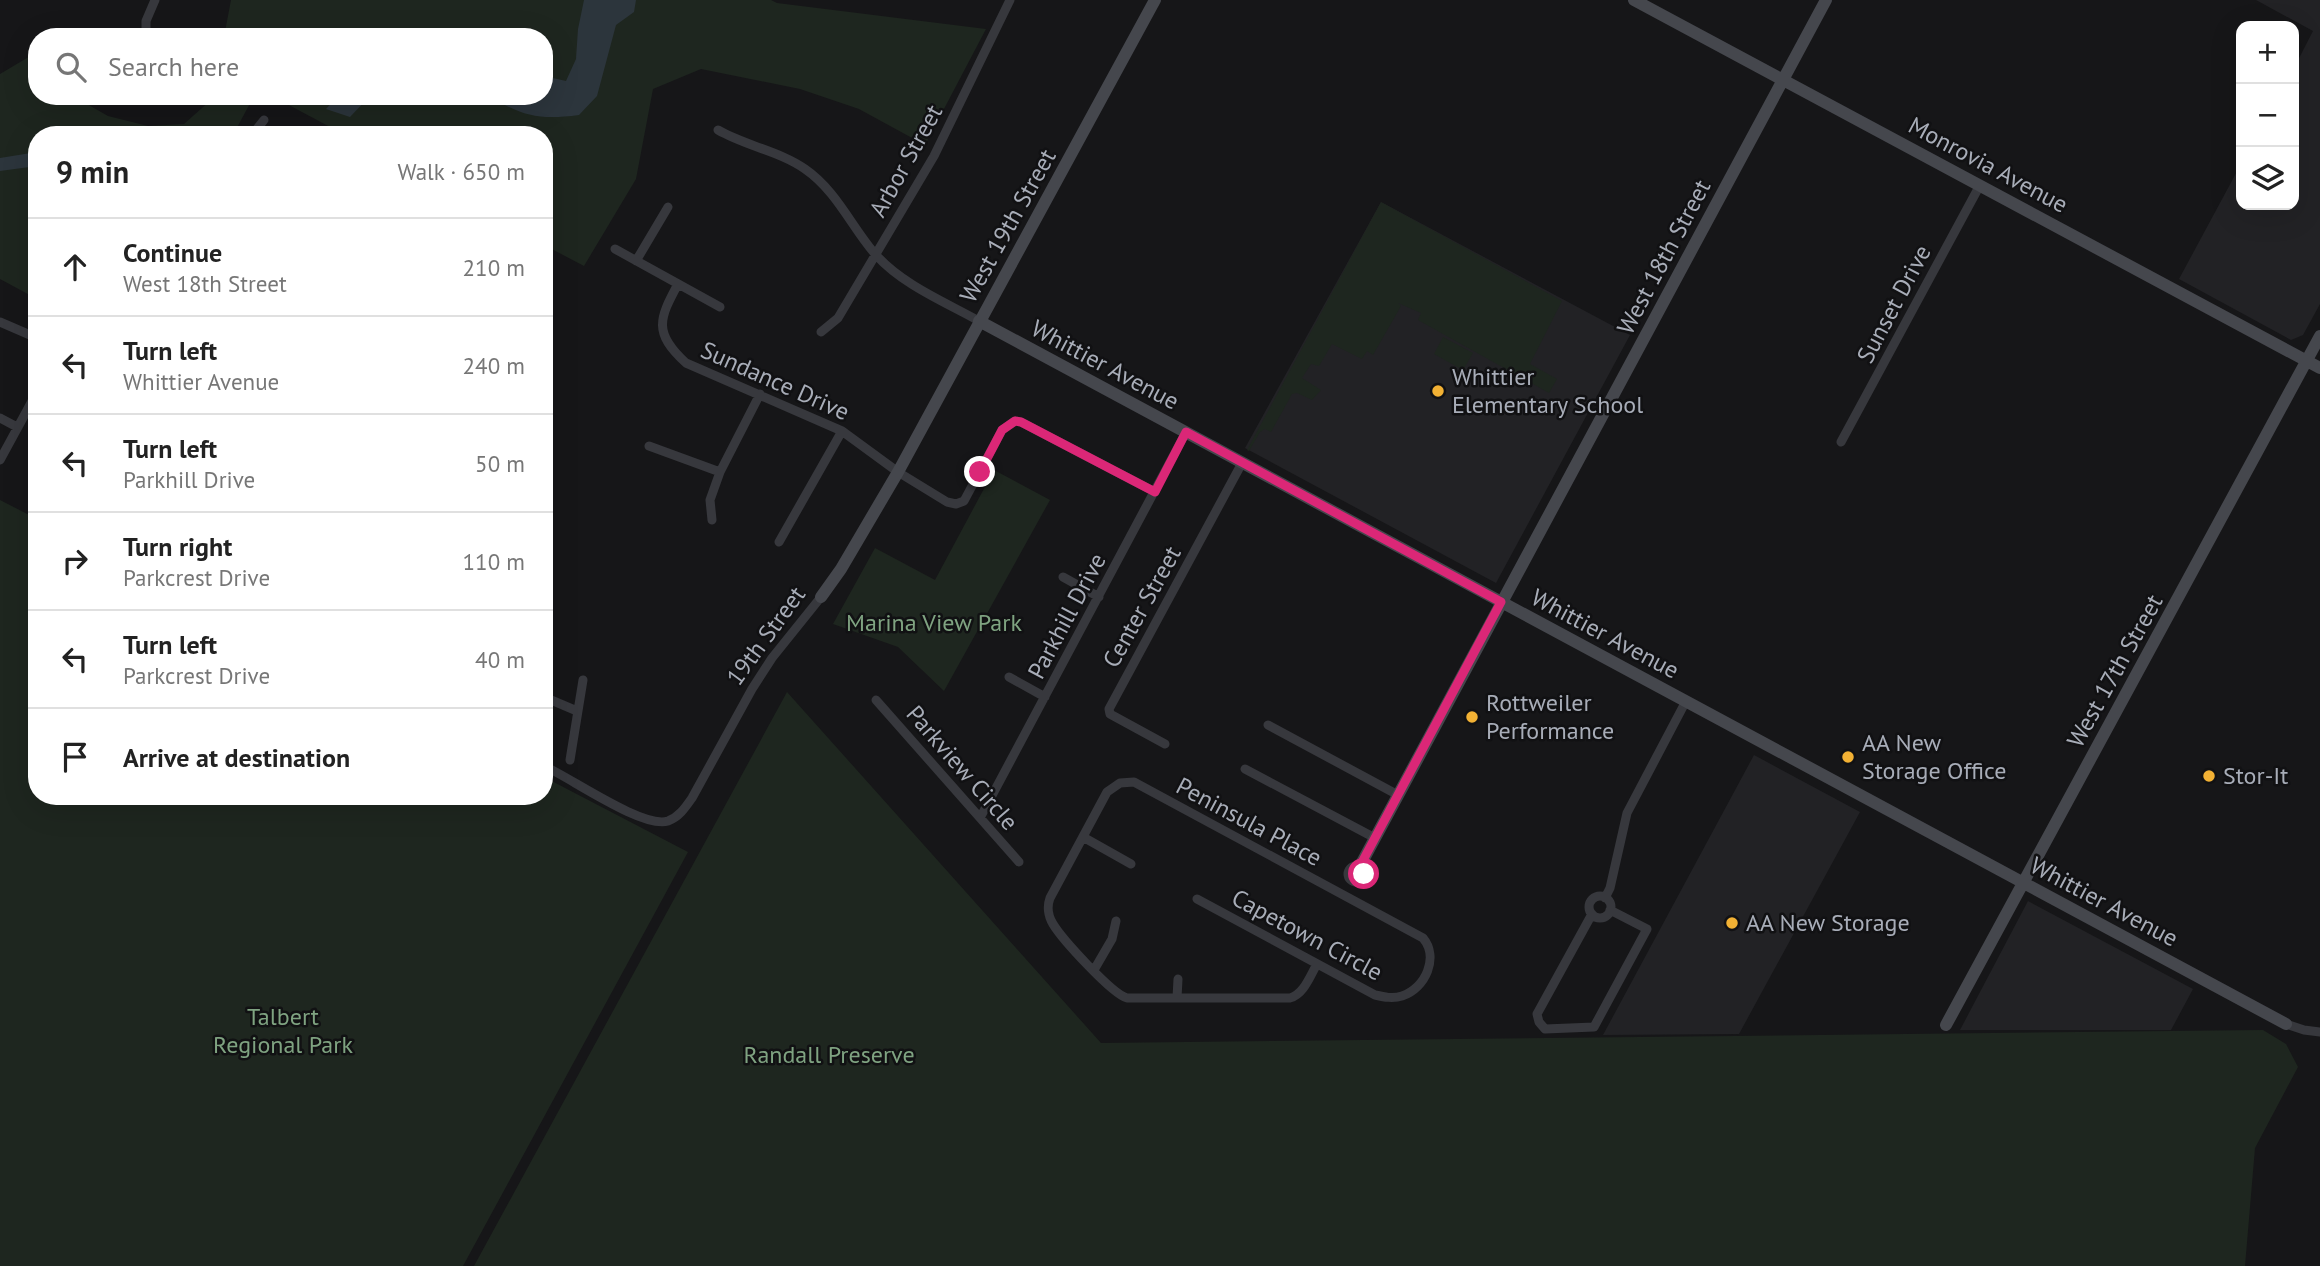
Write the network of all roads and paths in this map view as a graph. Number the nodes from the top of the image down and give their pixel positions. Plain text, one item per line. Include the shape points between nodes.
1 (155, 0) edge
2 (1010, 0) edge
3 (1155, 0) edge
4 (1634, 0) edge
5 (1826, 0) edge
6 (146, 28) edge
7 (1782, 80) junction
8 (264, 120) dead end
9 (259, 126) edge
10 (718, 130) dead end
11 (1980, 185) junction
12 (668, 207) dead end
13 (615, 249) dead end
14 (875, 254) junction
15 (636, 261) junction
16 (678, 284) junction
17 (720, 307) dead end
18 (979, 321) junction
19 (0, 322) edge
20 (821, 332) dead end
21 (28, 334) edge
22 (2320, 336) edge
23 (2306, 361) junction
24 (2320, 369) edge
25 (760, 394) junction
26 (28, 409) edge
27 (0, 418) edge
28 (18, 427) junction
29 (842, 431) junction
30 (1186, 432) junction
31 (1841, 442) dead end
32 (649, 446) dead end
33 (0, 460) edge
34 (1242, 463) junction
35 (720, 472) junction
36 (898, 472) junction
37 (1155, 492) junction
38 (712, 520) dead end
39 (779, 542) dead end
40 (1063, 578) dead end
41 (821, 597) joint
42 (1099, 597) junction
43 (1501, 602) junction
44 (1009, 677) dead end
45 (583, 680) dead end
46 (1045, 697) junction
47 (876, 700) dead end
48 (553, 701) edge
49 (1686, 701) junction
50 (577, 711) junction
51 (1268, 725) dead end
52 (1165, 744) dead end
53 (570, 760) dead end
54 (1245, 769) dead end
55 (553, 771) edge
56 (1398, 795) junction
57 (980, 818) junction
58 (1083, 837) junction
59 (1375, 838) junction
60 (1019, 862) dead end
61 (1131, 864) dead end
62 (1354, 870) junction
63 (2024, 883) junction
64 (1335, 891) junction
65 (1605, 898) junction
66 (1197, 899) dead end
67 (1352, 899) junction
68 (1610, 909) junction
69 (1592, 914) junction
70 (1116, 921) dead end
71 (1317, 964) junction
72 (1094, 970) junction
73 (1178, 979) dead end
74 (1401, 997) joint
75 (1177, 998) junction
76 (2286, 1024) joint
77 (1946, 1025) dead end
78 (2320, 1032) edge

1 - 6 street
2 - 14 street, Arbor Street via 934,156
3 - 18 street, West 19th Street
4 - 7 street, Monrovia Avenue
5 - 7 street, West 18th Street
7 - 11 street, Monrovia Avenue
7 - 43 street, West 18th Street
8 - 9 street
10 - 14 street, Whittier Avenue via 806,170 831,194
11 - 23 street, Monrovia Avenue
11 - 31 street, Sunset Drive
12 - 15 street
13 - 15 street
14 - 18 street, Whittier Avenue via 907,281
14 - 20 street, Arbor Street via 838,317
15 - 16 street
16 - 17 street
16 - 25 street, Sundance Drive via 662,313 662,328 671,350 686,363
18 - 30 street, Whittier Avenue
18 - 36 street, West 19th Street
19 - 21 street
22 - 23 street, West 17th Street
23 - 24 street, Monrovia Avenue
23 - 63 street, West 17th Street
25 - 29 street, Sundance Drive
25 - 35 street
26 - 28 street
27 - 28 street
28 - 33 street
29 - 36 street, Sundance Drive
29 - 39 street
30 - 34 street, Whittier Avenue
30 - 37 street, Parkhill Drive
32 - 35 street
34 - 43 street, Whittier Avenue
34 - 52 street, Center Street via 1108,709
35 - 38 street via 710,500
36 - 37 street, Sundance Drive via 947,502 964,501 1002,430 1015,421
36 - 41 street, 19th Street
37 - 42 street, Parkhill Drive
40 - 42 street
41 - 55 street, 19th Street via 752,689 684,810 666,822 632,814
42 - 46 street, Parkhill Drive
43 - 49 street, Whittier Avenue
43 - 56 street, West 18th Street
44 - 46 street
45 - 50 street
46 - 57 street, Parkhill Drive
47 - 57 street, Parkview Circle
48 - 50 street
49 - 63 street, Whittier Avenue
49 - 65 street via 1628,813
50 - 53 street
51 - 56 street
54 - 59 street
56 - 59 street, West 18th Street
57 - 60 street, Parkview Circle
58 - 61 street
58 - 64 street, Peninsula Place via 1107,792 1120,783 1134,782
58 - 72 street via 1048,910 1052,923
59 - 62 street, West 18th Street
62 - 64 street, West 18th Street
62 - 67 street, West 18th Street via 1364,874
63 - 76 street, Whittier Avenue
63 - 77 street, West 17th Street
64 - 67 street, Peninsula Place
65 - 68 street
65 - 69 street via 1593,900 1589,905
66 - 71 street, Capetown Circle
67 - 74 street, Peninsula Place via 1429,945 1431,961 1426,974
68 - 69 street via 1604,917
68 - 69 street via 1647,929 1594,1027 1545,1029 1537,1014
70 - 72 street via 1112,939
71 - 74 street, Capetown Circle via 1375,995
71 - 75 street via 1303,989 1290,998
72 - 75 street via 1119,996
73 - 75 street
76 - 78 street, Whittier Avenue

